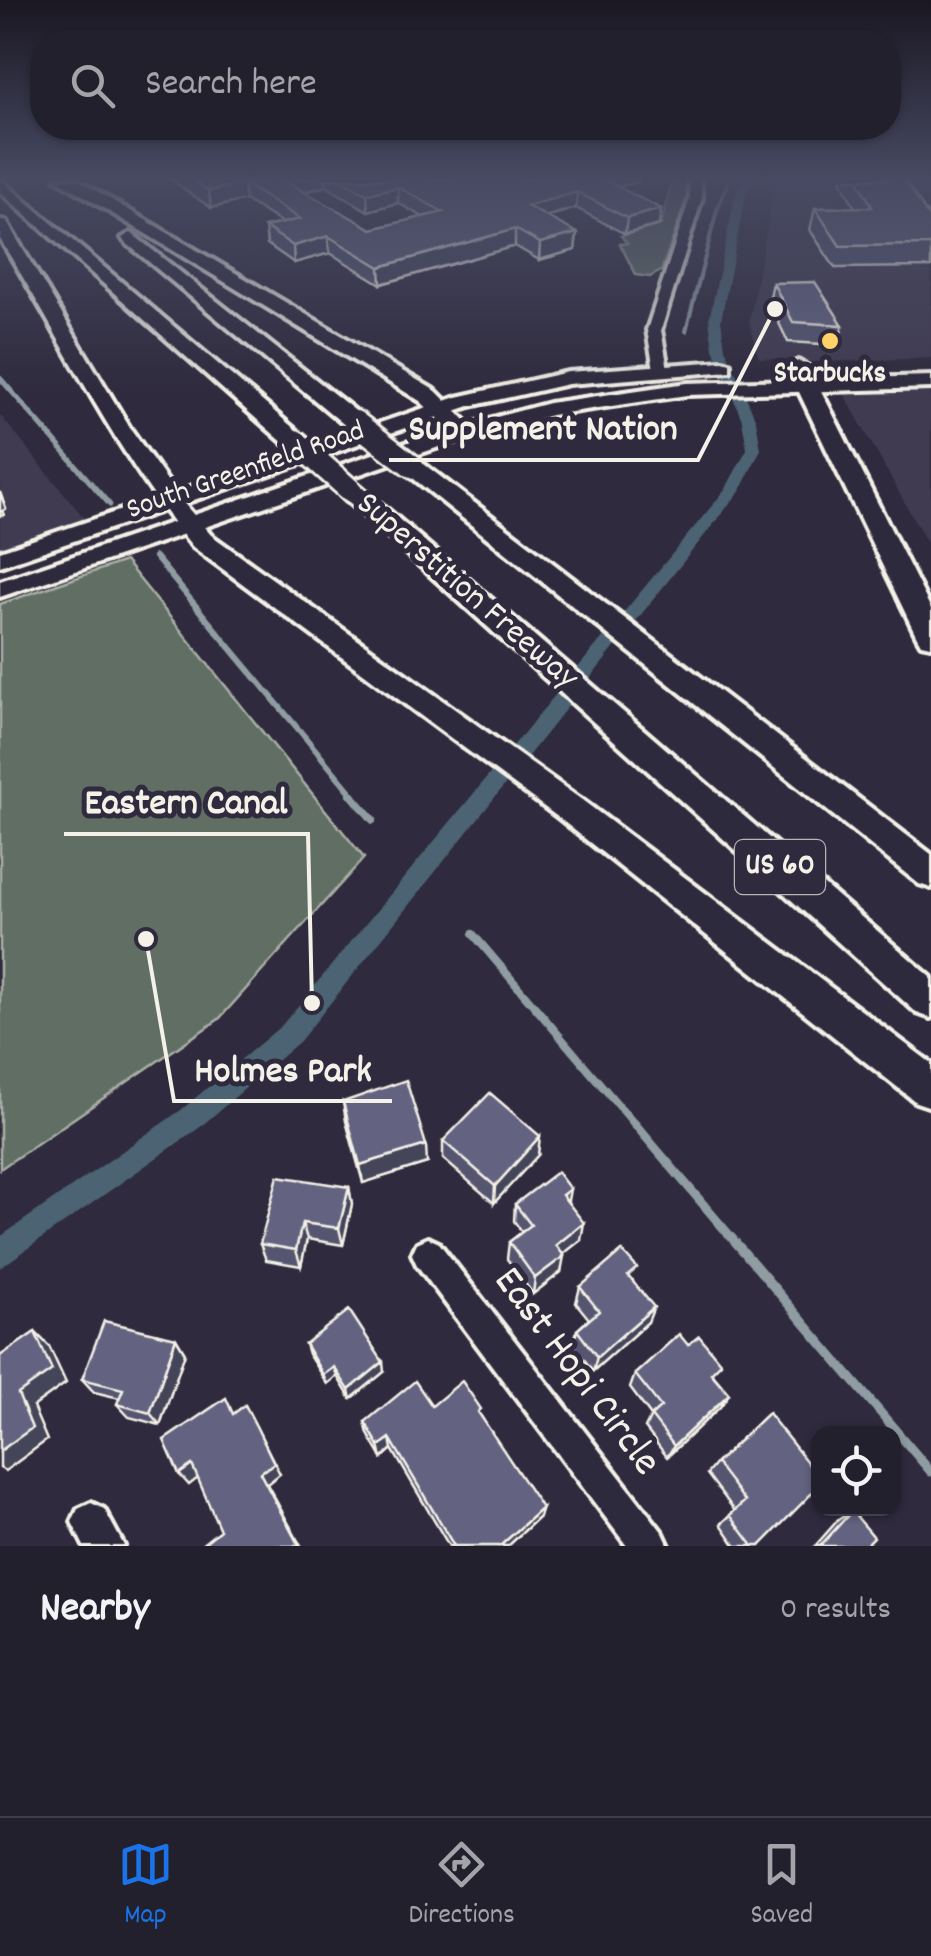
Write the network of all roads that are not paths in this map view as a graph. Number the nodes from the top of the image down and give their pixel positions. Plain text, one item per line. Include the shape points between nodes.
1 (17, 251) edge
2 (77, 251) edge
3 (149, 251) edge
4 (184, 251) edge
5 (679, 251) edge
6 (931, 367) edge
7 (661, 369) junction
8 (803, 376) junction
9 (701, 378) junction
10 (931, 382) edge
11 (441, 408) junction
12 (466, 431) junction
13 (167, 501) junction
14 (188, 526) junction
15 (0, 560) edge
16 (0, 589) edge
17 (931, 637) edge
18 (931, 874) edge
19 (931, 1001) edge
20 (931, 1088) edge
21 (428, 1254) dead end
22 (650, 1546) edge

1 - 13 highway
2 - 19 highway, Superstition Freeway / US 60, bridge
3 - 18 highway, Superstition Freeway / US 60, bridge
4 - 11 highway
5 - 7 street via 654,330
6 - 8 main road, South Greenfield Road
7 - 9 main road, South Greenfield Road
7 - 11 main road, South Greenfield Road via 568,378
8 - 9 main road, South Greenfield Road
8 - 10 main road, South Greenfield Road
8 - 17 highway
9 - 12 main road, South Greenfield Road
11 - 12 highway
11 - 13 main road, South Greenfield Road
12 - 14 main road, South Greenfield Road
13 - 14 highway
13 - 15 main road, South Greenfield Road
14 - 16 main road, South Greenfield Road
14 - 20 highway via 590,820
21 - 22 street, East Hopi Circle

